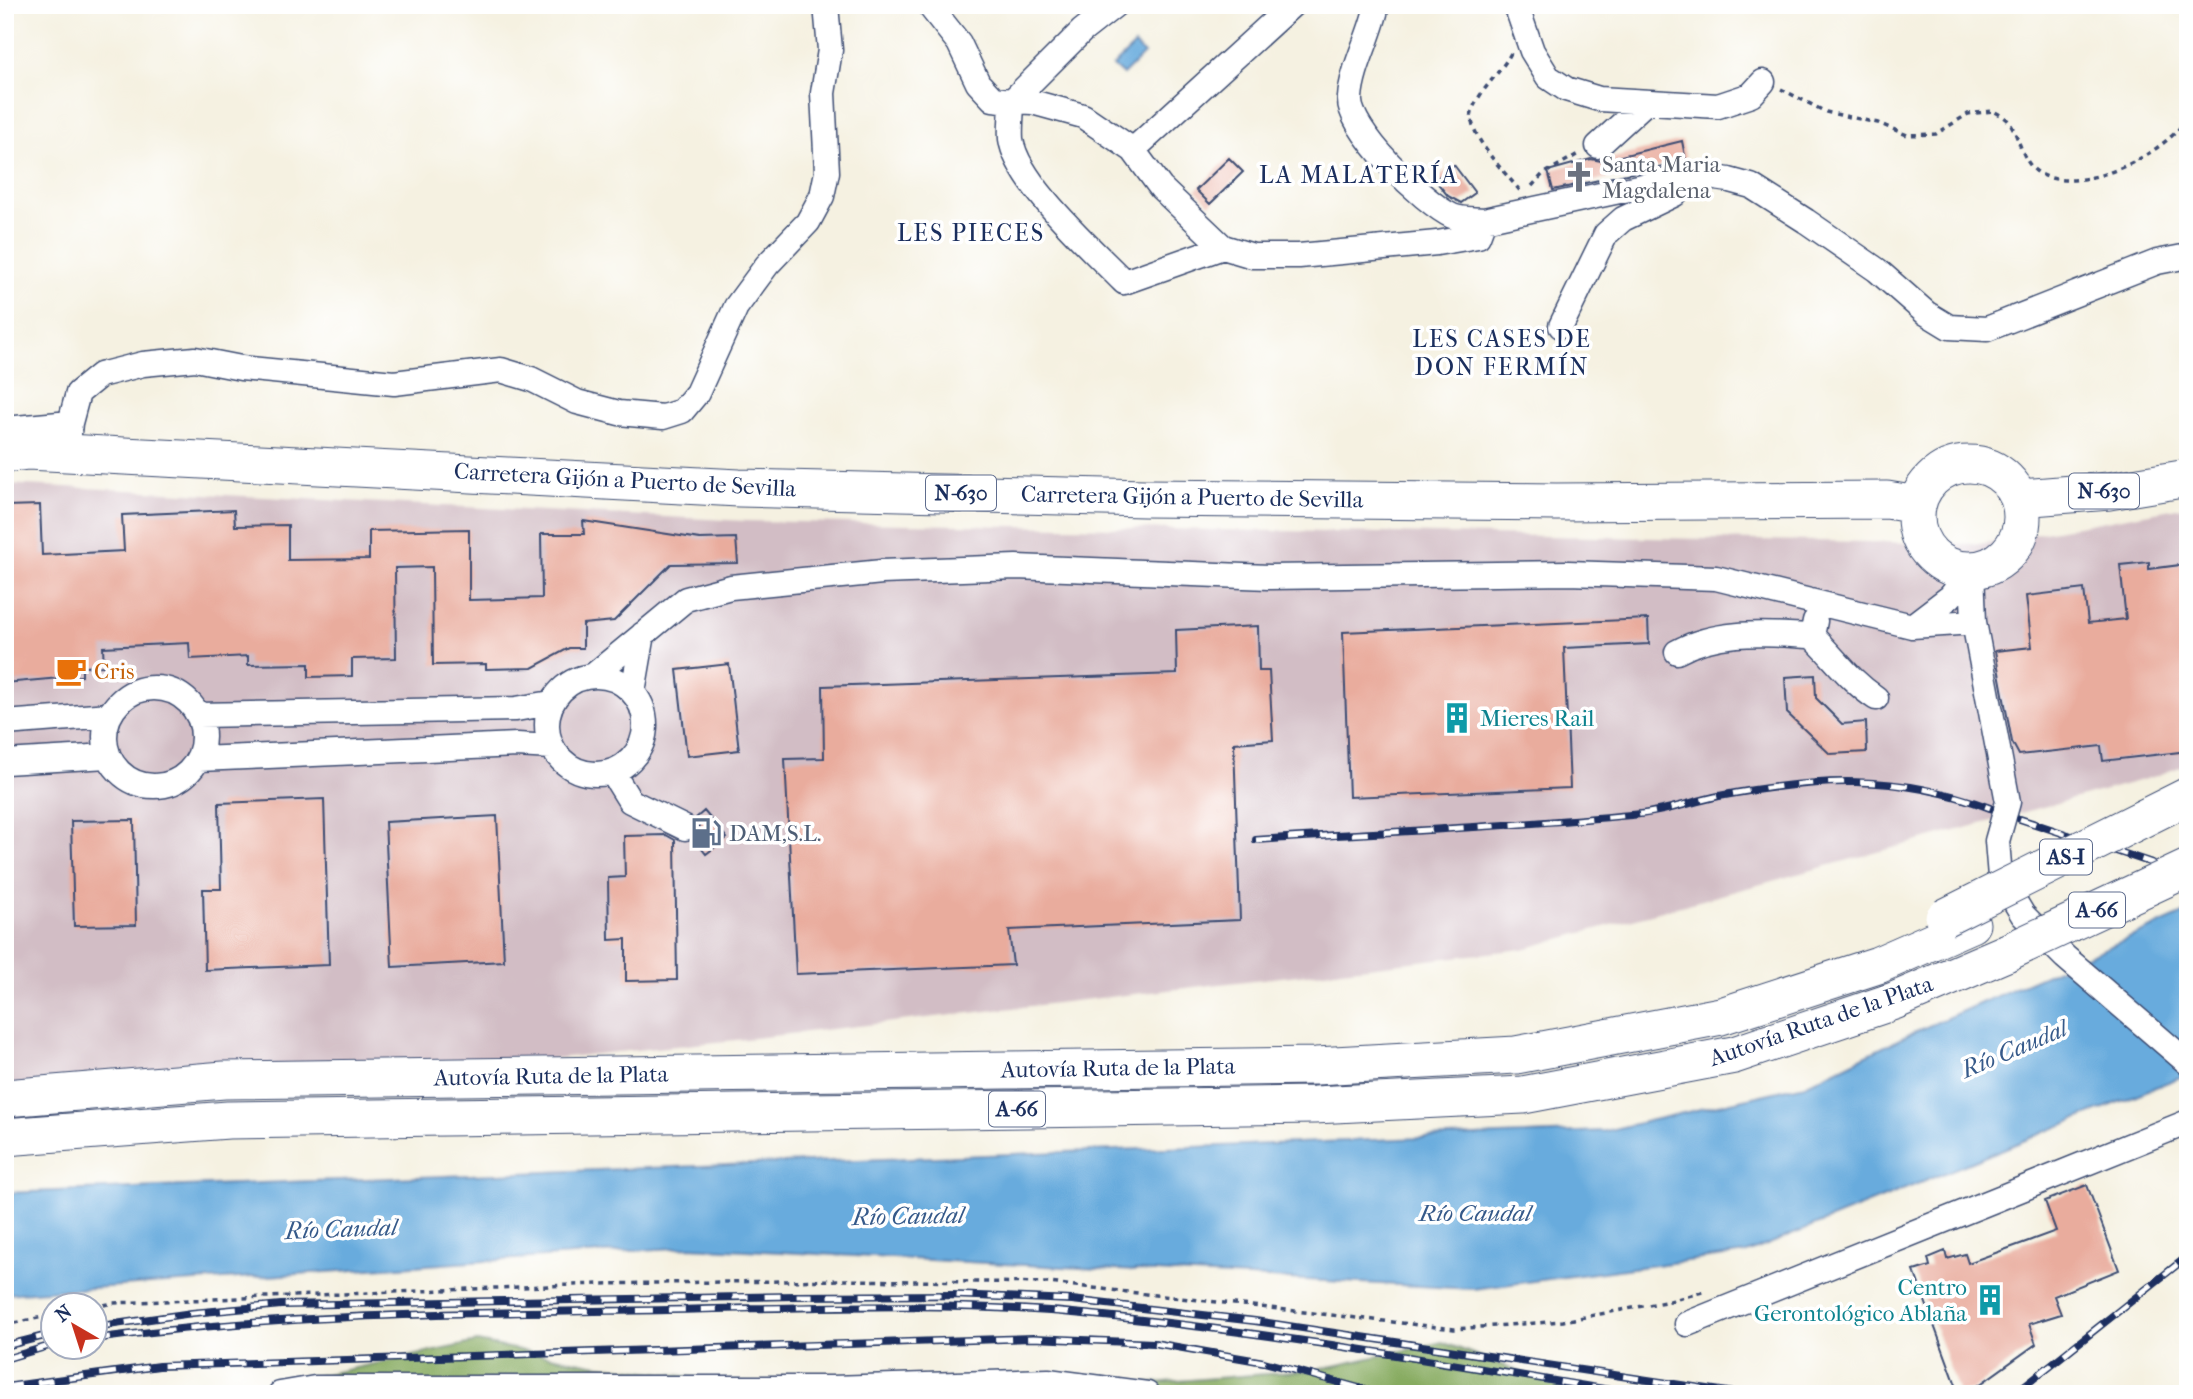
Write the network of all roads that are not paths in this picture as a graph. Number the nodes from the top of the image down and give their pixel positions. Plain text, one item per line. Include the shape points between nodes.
1 (826, 5) edge
2 (1115, 5) edge
3 (1292, 5) edge
4 (1377, 5) edge
5 (1516, 5) edge
6 (932, 8) edge
7 (1763, 82) road end
8 (1012, 101) junction
9 (1646, 102) junction
10 (1598, 146) road end
11 (1133, 150) junction
12 (1684, 177) junction
13 (1484, 220) junction
14 (1223, 247) junction
15 (2188, 256) edge
16 (1561, 326) dead end
17 (5, 429) edge
18 (69, 438) junction
19 (5, 454) edge
20 (2188, 478) edge
21 (2020, 498) junction
22 (1917, 505) junction
23 (1972, 570) junction
24 (1820, 604) junction
25 (1974, 622) junction
26 (1912, 626) junction
27 (643, 634) junction
28 (1812, 636) junction
29 (1677, 652) dead end
30 (594, 675) junction
31 (633, 692) junction
32 (1876, 698) dead end
33 (551, 703) junction
34 (109, 715) junction
35 (199, 715) junction
36 (5, 723) edge
37 (551, 747) junction
38 (108, 756) junction
39 (199, 759) junction
40 (5, 762) edge
41 (612, 772) junction
42 (2188, 796) edge
43 (2188, 821) edge
44 (685, 828) dead end
45 (2188, 868) edge
46 (1958, 921) junction
47 (2188, 1063) edge
48 (5, 1098) edge
49 (2188, 1122) edge
50 (5, 1137) edge
51 (1687, 1324) dead end
52 (280, 1394) edge
53 (1147, 1394) edge

1 - 18 street via 830,50 822,93 827,172 822,196 808,222 766,265 736,307 697,393 682,411 663,417 619,414 501,370 394,383 195,359 100,375 78,393
2 - 8 street
3 - 11 street
4 - 13 street via 1349,99 1351,115 1424,198 1454,217
5 - 9 street via 1532,51 1548,77 1566,89 1599,99
6 - 8 street via 959,43 978,83 993,99
7 - 9 street via 1751,95 1718,106
8 - 11 street via 1083,116
8 - 14 street via 1011,140 1023,171 1124,282
9 - 10 street
11 - 14 street via 1161,188
12 - 13 street
12 - 15 street via 1751,186 1877,270 1949,327 1987,329 2157,262
12 - 16 street via 1675,194 1623,219 1606,234
13 - 14 street via 1478,236 1437,243 1299,256 1254,256
17 - 18 street
18 - 19 highway, Carretera Gijón a Puerto de Sevilla / N-630
18 - 22 highway, Carretera Gijón a Puerto de Sevilla / N-630 via 739,488 1173,498 1887,500
20 - 21 highway, N-630 via 2109,491
21 - 22 highway via 2004,476 1980,464 1952,466 1929,481
21 - 23 highway via 2023,523 2014,546 1996,563
22 - 23 highway via 1917,529 1928,551 1948,566
23 - 25 street
23 - 26 street via 1950,597
24 - 26 street
24 - 27 street via 1716,578 1568,573 1269,577 1016,567 882,572 731,587 686,599
24 - 28 street
25 - 26 street
25 - 47 street via 2008,802 1997,841 2000,877 2023,915
27 - 30 street
27 - 31 street
28 - 29 street via 1746,633 1692,643
28 - 32 street via 1837,659 1854,684
30 - 31 street via 618,680
30 - 33 street via 563,687
31 - 41 street via 643,709 646,728 641,747 629,762
33 - 35 street via 516,709
33 - 37 street via 546,723
34 - 35 street via 121,699 158,687 176,692
34 - 36 street
34 - 38 street via 104,735
35 - 39 street via 204,740
37 - 39 street
37 - 41 street via 574,770 593,775
38 - 39 street via 116,770 132,782 151,787 179,779
38 - 40 street
41 - 44 street via 630,801
42 - 46 highway, AS-I, bridge
43 - 46 highway, Autovía Ruta de la Plata / A-66
45 - 50 highway, Autovía Ruta de la Plata / A-66, bridge via 1894,1001 1734,1055 1523,1096 1314,1105 229,1120
46 - 48 highway, Autovía Ruta de la Plata / A-66 via 1878,965 1721,1016 1516,1055 1317,1066 224,1080
49 - 51 street
52 - 53 street via 315,1388 832,1388 1048,1381

